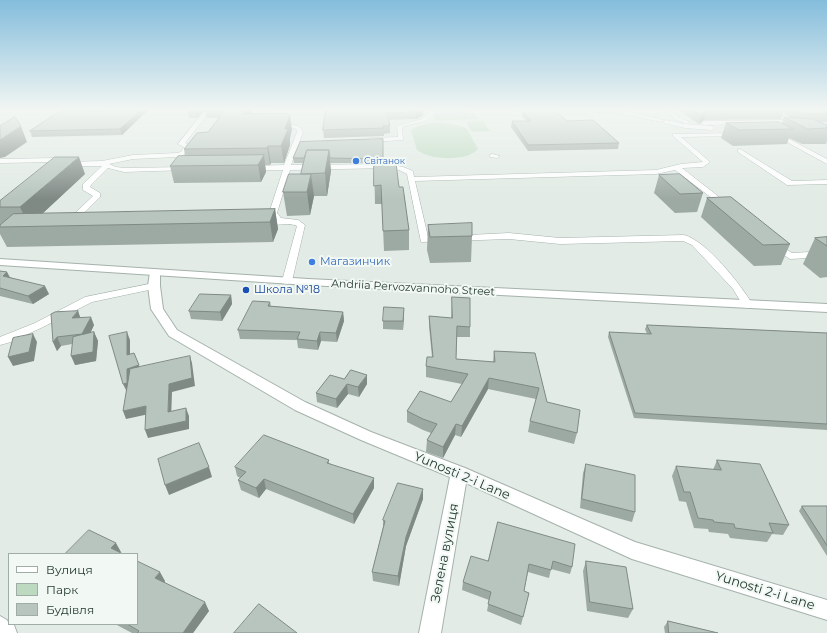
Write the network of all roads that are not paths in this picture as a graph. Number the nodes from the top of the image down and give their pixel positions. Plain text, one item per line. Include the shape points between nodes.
1 (185, 140) edge
2 (301, 140) edge
3 (365, 140) edge
4 (382, 140) edge
5 (680, 140) edge
6 (785, 140) edge
7 (740, 151) edge
8 (0, 161) edge
9 (827, 162) edge
10 (105, 164) junction
11 (287, 167) junction
12 (676, 167) junction
13 (248, 168) edge
14 (194, 169) edge
15 (411, 179) junction
16 (827, 182) edge
17 (734, 213) edge
18 (283, 222) junction
19 (252, 223) edge
20 (80, 226) edge
21 (771, 242) edge
22 (827, 254) edge
23 (0, 262) edge
24 (154, 279) junction
25 (287, 281) junction
26 (748, 305) junction
27 (827, 308) edge
28 (0, 341) edge
29 (460, 473) junction
30 (827, 610) edge
31 (0, 627) edge
32 (6, 633) edge
33 (430, 633) edge

1 - 10 lane via 181,144 188,146 178,155 128,157
2 - 11 lane
3 - 4 lane
5 - 12 lane via 707,162 703,165
6 - 9 lane
7 - 16 lane via 790,183
8 - 10 lane via 55,160 61,167
10 - 14 lane via 114,169 124,170
10 - 20 lane via 85,186 97,194 72,222
11 - 13 lane
11 - 15 lane via 389,166 405,169 410,173
11 - 18 lane via 273,213 275,218
12 - 15 lane via 656,172
12 - 17 lane
15 - 26 lane via 424,240 509,236 560,241 684,238 695,243 737,287
18 - 19 lane
18 - 25 lane via 301,225
21 - 22 lane via 790,256
23 - 24 street, Andriia Pervozvannoho Street
24 - 25 street, Andriia Pervozvannoho Street
24 - 28 lane via 89,299 39,325
24 - 29 street, Yunosti 2-i Lane via 157,309 173,333 300,406 366,436
25 - 26 street, Andriia Pervozvannoho Street
26 - 27 street, Andriia Pervozvannoho Street
29 - 30 street, Yunosti 2-i Lane via 632,550
29 - 33 street, Зелена вулиця
31 - 32 street

